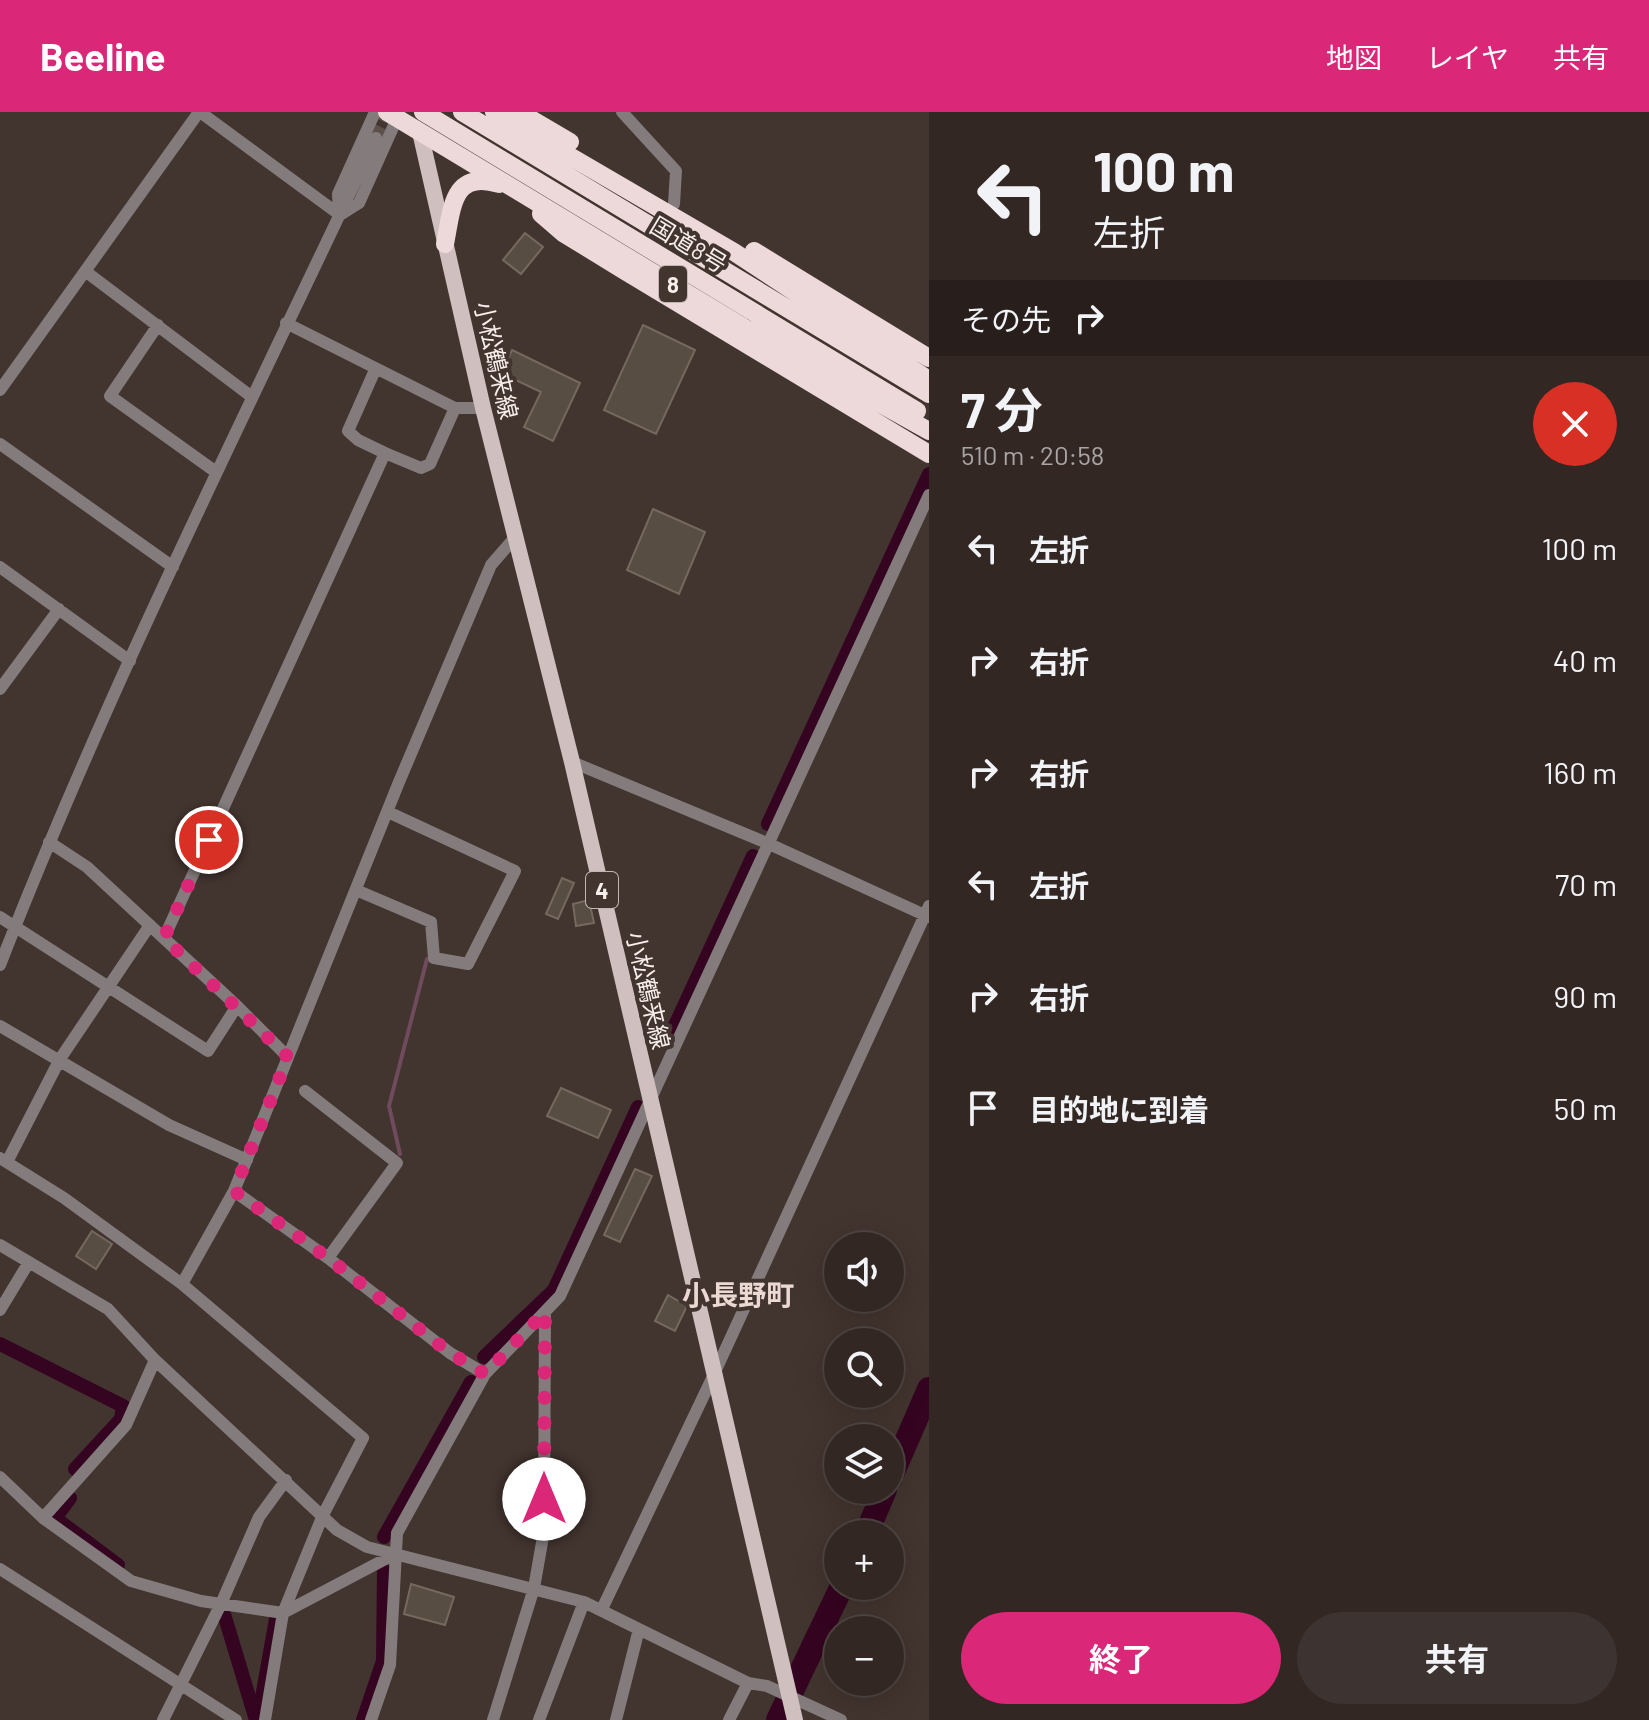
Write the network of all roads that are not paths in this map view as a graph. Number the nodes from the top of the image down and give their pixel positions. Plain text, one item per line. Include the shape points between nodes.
1 (200, 112) edge
2 (375, 112) edge
3 (417, 112) edge
4 (423, 112) edge
5 (462, 112) edge
6 (494, 112) edge
7 (519, 112) edge
8 (622, 112) edge
9 (395, 114) edge
10 (420, 132) junction
11 (376, 138) tunnel mouth
12 (520, 192) junction
13 (674, 204) junction
14 (340, 215) junction
15 (445, 244) junction
16 (85, 271) junction
17 (286, 323) junction
18 (158, 325) junction
19 (929, 358) edge
20 (375, 370) junction
21 (929, 380) edge
22 (0, 390) edge
23 (929, 394) edge
24 (252, 397) junction
25 (455, 408) junction
26 (483, 408) junction
27 (929, 418) edge
28 (929, 431) edge
29 (0, 444) edge
30 (385, 453) junction
31 (929, 454) edge
32 (216, 472) junction
33 (929, 495) edge
34 (517, 535) junction
35 (0, 567) edge
36 (173, 567) junction
37 (59, 609) junction
38 (130, 661) junction
39 (1, 687) edge
40 (572, 762) junction
41 (388, 812) junction
42 (49, 842) junction
43 (767, 843) junction
44 (356, 890) junction
45 (928, 913) edge
46 (0, 917) edge
47 (150, 925) junction
48 (15, 927) junction
49 (164, 938) junction
50 (0, 965) edge
51 (107, 987) junction
52 (237, 1006) junction
53 (0, 1026) edge
54 (288, 1057) junction
55 (60, 1059) junction
56 (305, 1091) dead end
57 (650, 1104) junction
58 (3, 1160) edge
59 (247, 1160) junction
60 (234, 1191) junction
61 (0, 1245) edge
62 (328, 1258) junction
63 (29, 1262) junction
64 (182, 1284) junction
65 (0, 1310) edge
66 (545, 1312) junction
67 (155, 1360) junction
68 (715, 1372) junction
69 (485, 1374) junction
70 (0, 1477) edge
71 (286, 1480) junction
72 (323, 1515) junction
73 (43, 1518) junction
74 (395, 1554) junction
75 (2, 1574) edge
76 (534, 1588) junction
77 (584, 1602) junction
78 (221, 1604) junction
79 (602, 1609) junction
80 (283, 1613) junction
81 (639, 1629) junction
82 (748, 1683) junction
83 (182, 1686) junction
84 (797, 1702) junction
85 (163, 1720) edge
86 (236, 1720) edge
87 (265, 1720) edge
88 (371, 1720) edge
89 (493, 1720) edge
90 (539, 1720) edge
91 (616, 1720) edge
92 (729, 1720) edge
93 (795, 1720) edge
94 (841, 1720) edge

1 - 14 street
1 - 16 street
2 - 14 street via 338,194
3 - 10 highway
4 - 27 highway, 国道8号 / 8
5 - 23 highway, 国道8号 / 8
6 - 21 highway, 8 via 734,252
7 - 13 highway
8 - 13 street via 676,171
9 - 10 highway, 8
9 - 14 street via 359,203
10 - 12 highway, 8
10 - 15 main road, 小松鶴来線 / 4
11 - 14 street
12 - 15 highway via 486,180 467,182 458,191
12 - 28 highway, 8 via 743,327
12 - 31 highway via 563,233
13 - 19 highway
14 - 17 street
15 - 26 main road, 小松鶴来線 / 4
16 - 18 street
16 - 22 street
17 - 20 street
17 - 24 street
18 - 24 street
18 - 32 street via 110,396
20 - 25 street
20 - 30 street via 348,431
24 - 32 street
25 - 26 street
25 - 30 street via 430,464 421,468
26 - 34 main road, 小松鶴来線 / 4
29 - 36 street
30 - 49 street
32 - 36 street
33 - 43 street
34 - 40 main road, 小松鶴来線 / 4
34 - 41 street via 491,565
35 - 37 street
36 - 38 street
37 - 38 street
37 - 39 street
38 - 42 street
40 - 43 street
40 - 57 main road, 小松鶴来線 / 4
41 - 44 street
41 - 44 street via 515,871 468,964 434,958 431,922
42 - 47 street via 87,867
42 - 48 street
43 - 45 street
43 - 57 street
44 - 54 street
45 - 68 street
46 - 48 street
47 - 49 street
47 - 51 street
48 - 50 street
48 - 51 street
49 - 52 street
51 - 52 street via 208,1051
51 - 55 street
52 - 54 street
53 - 55 street
54 - 59 street
55 - 58 street
55 - 59 street via 169,1125
56 - 62 street via 397,1163
57 - 66 street via 560,1296
57 - 68 main road, 小松鶴来線 / 4
58 - 64 street
59 - 60 street
60 - 62 street
60 - 64 street
61 - 63 street
62 - 69 street
63 - 65 street
63 - 67 street via 108,1309
64 - 72 street via 363,1438
66 - 69 street
66 - 76 street via 544,1531
67 - 71 street
67 - 73 street via 126,1425
68 - 79 street
68 - 84 main road, 小松鶴来線 / 4 via 778,1649
69 - 74 street via 397,1533
70 - 73 street
71 - 72 street
71 - 78 street via 259,1517
72 - 74 street via 367,1547
72 - 80 street
73 - 78 street via 131,1581
74 - 76 street
74 - 80 street
74 - 88 street via 390,1665
75 - 83 street
76 - 77 street
76 - 89 street
77 - 79 street
77 - 90 street
78 - 80 street
78 - 83 street
79 - 81 street
80 - 87 street
81 - 82 street
81 - 91 street
82 - 84 street via 767,1686
82 - 92 street
83 - 85 street
83 - 86 street
84 - 93 main road, 小松鶴来線 / 4
84 - 94 street

